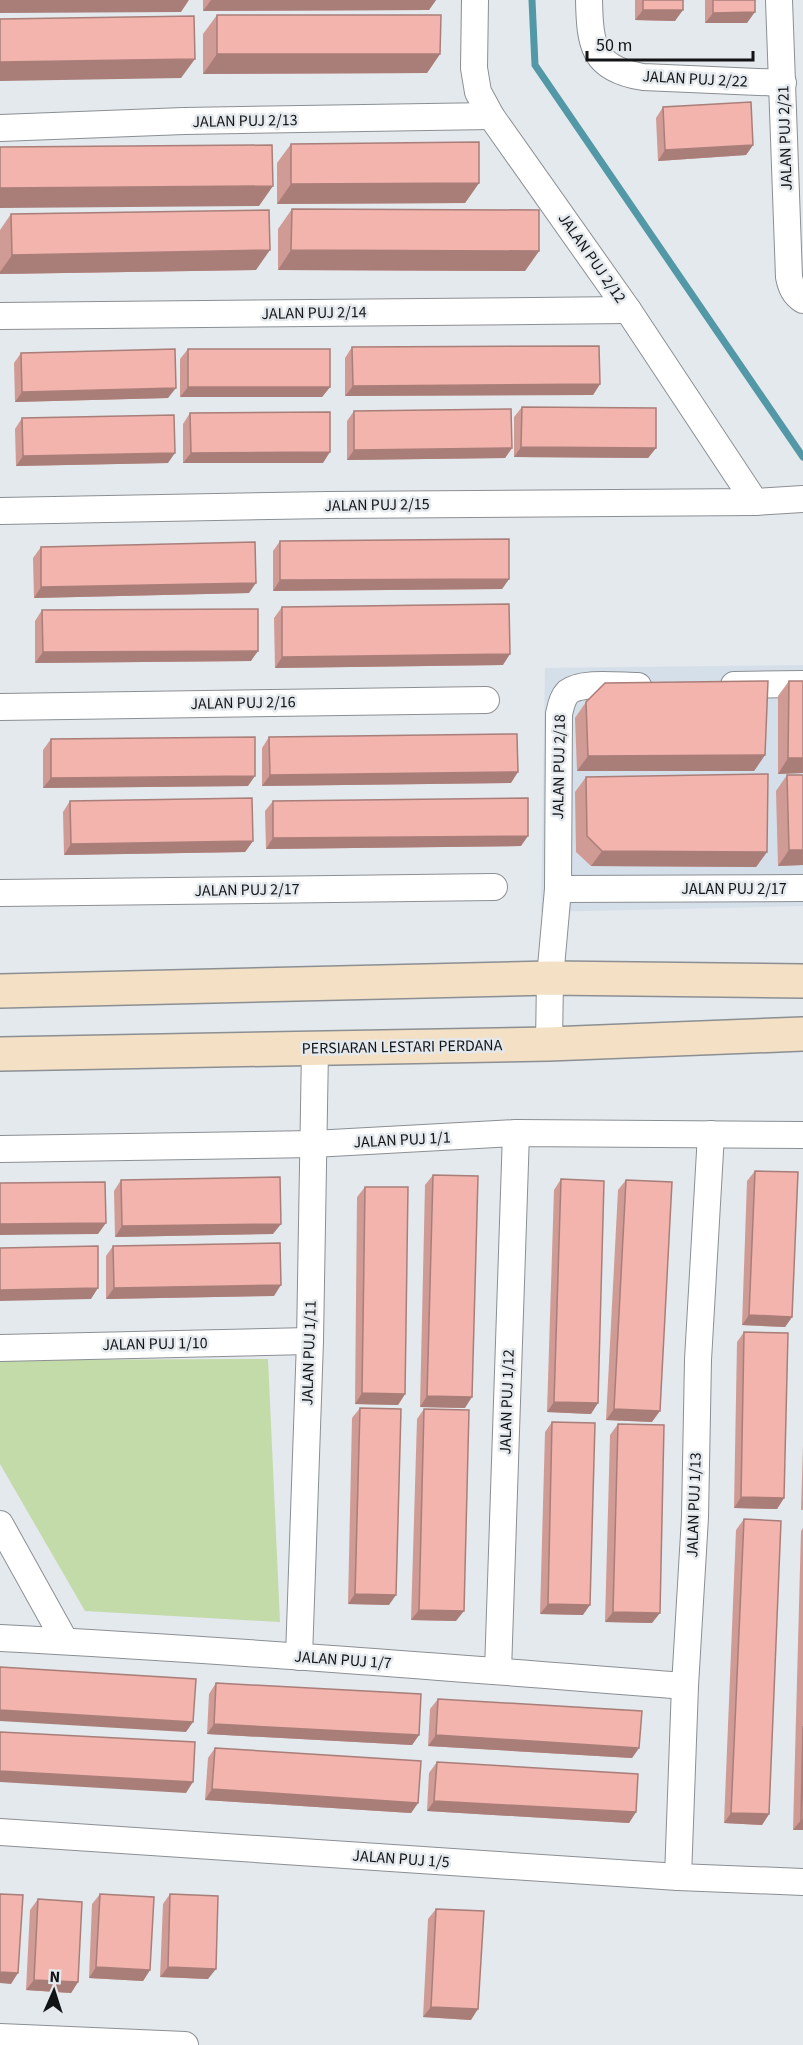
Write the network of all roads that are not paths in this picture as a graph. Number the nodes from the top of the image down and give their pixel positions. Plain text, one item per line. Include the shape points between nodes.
1 (475, 0) edge
2 (589, 0) edge
3 (779, 0) edge
4 (783, 83) junction
5 (491, 116) junction
6 (0, 128) edge
7 (803, 300) edge
8 (628, 310) junction
9 (0, 316) edge
10 (794, 500) edge
11 (755, 502) junction
12 (0, 512) edge
13 (803, 684) edge
14 (710, 685) edge
15 (663, 686) edge
16 (486, 700) dead end
17 (0, 707) edge
18 (494, 888) dead end
19 (803, 888) edge
20 (558, 889) junction
21 (0, 893) edge
22 (550, 978) junction
23 (803, 981) edge
24 (0, 991) edge
25 (803, 1034) edge
26 (549, 1044) junction
27 (315, 1049) junction
28 (0, 1054) edge
29 (516, 1133) junction
30 (711, 1134) junction
31 (803, 1135) edge
32 (312, 1144) junction
33 (0, 1149) edge
34 (310, 1341) junction
35 (0, 1348) edge
36 (0, 1524) edge
37 (0, 1638) edge
38 (65, 1641) junction
39 (299, 1658) junction
40 (498, 1671) junction
41 (685, 1686) junction
42 (0, 1832) edge
43 (678, 1877) junction
44 (803, 1882) edge
45 (0, 2037) edge
46 (185, 2045) edge

1 - 5 street, JALAN PUJ 2/12 via 474,68 478,92
2 - 4 street, JALAN PUJ 2/22 via 591,36 597,53 608,67 624,74
3 - 4 street, JALAN PUJ 2/21
4 - 7 street, JALAN PUJ 2/21 via 789,277 797,296
5 - 6 street, JALAN PUJ 2/13
5 - 8 street, JALAN PUJ 2/12
8 - 9 street, JALAN PUJ 2/14
8 - 11 street, JALAN PUJ 2/12
10 - 11 street
11 - 12 street, JALAN PUJ 2/15
13 - 14 street
15 - 20 street, JALAN PUJ 2/18 via 578,687 562,701
16 - 17 street, JALAN PUJ 2/16
18 - 21 street, JALAN PUJ 2/17
19 - 20 street, JALAN PUJ 2/17
20 - 22 street, JALAN PUJ 2/18
22 - 23 main road
22 - 24 main road
22 - 26 street, JALAN PUJ 2/18
25 - 26 main road, PERSIARAN LESTARI PERDANA
26 - 27 main road, PERSIARAN LESTARI PERDANA
27 - 28 main road, PERSIARAN LESTARI PERDANA
27 - 32 street, JALAN PUJ 1/11
29 - 30 street, JALAN PUJ 1/1
29 - 32 street, JALAN PUJ 1/1
29 - 40 street, JALAN PUJ 1/12
30 - 31 street, JALAN PUJ 1/1
30 - 41 street, JALAN PUJ 1/13
32 - 33 street, JALAN PUJ 1/1
32 - 34 street, JALAN PUJ 1/11
34 - 35 street, JALAN PUJ 1/10
34 - 39 street, JALAN PUJ 1/11
36 - 38 street
37 - 38 street, JALAN PUJ 1/7
38 - 39 street, JALAN PUJ 1/7 via 204,1648
39 - 40 street, JALAN PUJ 1/7
40 - 41 street, JALAN PUJ 1/7
41 - 43 street, JALAN PUJ 1/13
42 - 43 street, JALAN PUJ 1/5
43 - 44 street, JALAN PUJ 1/5
45 - 46 street

